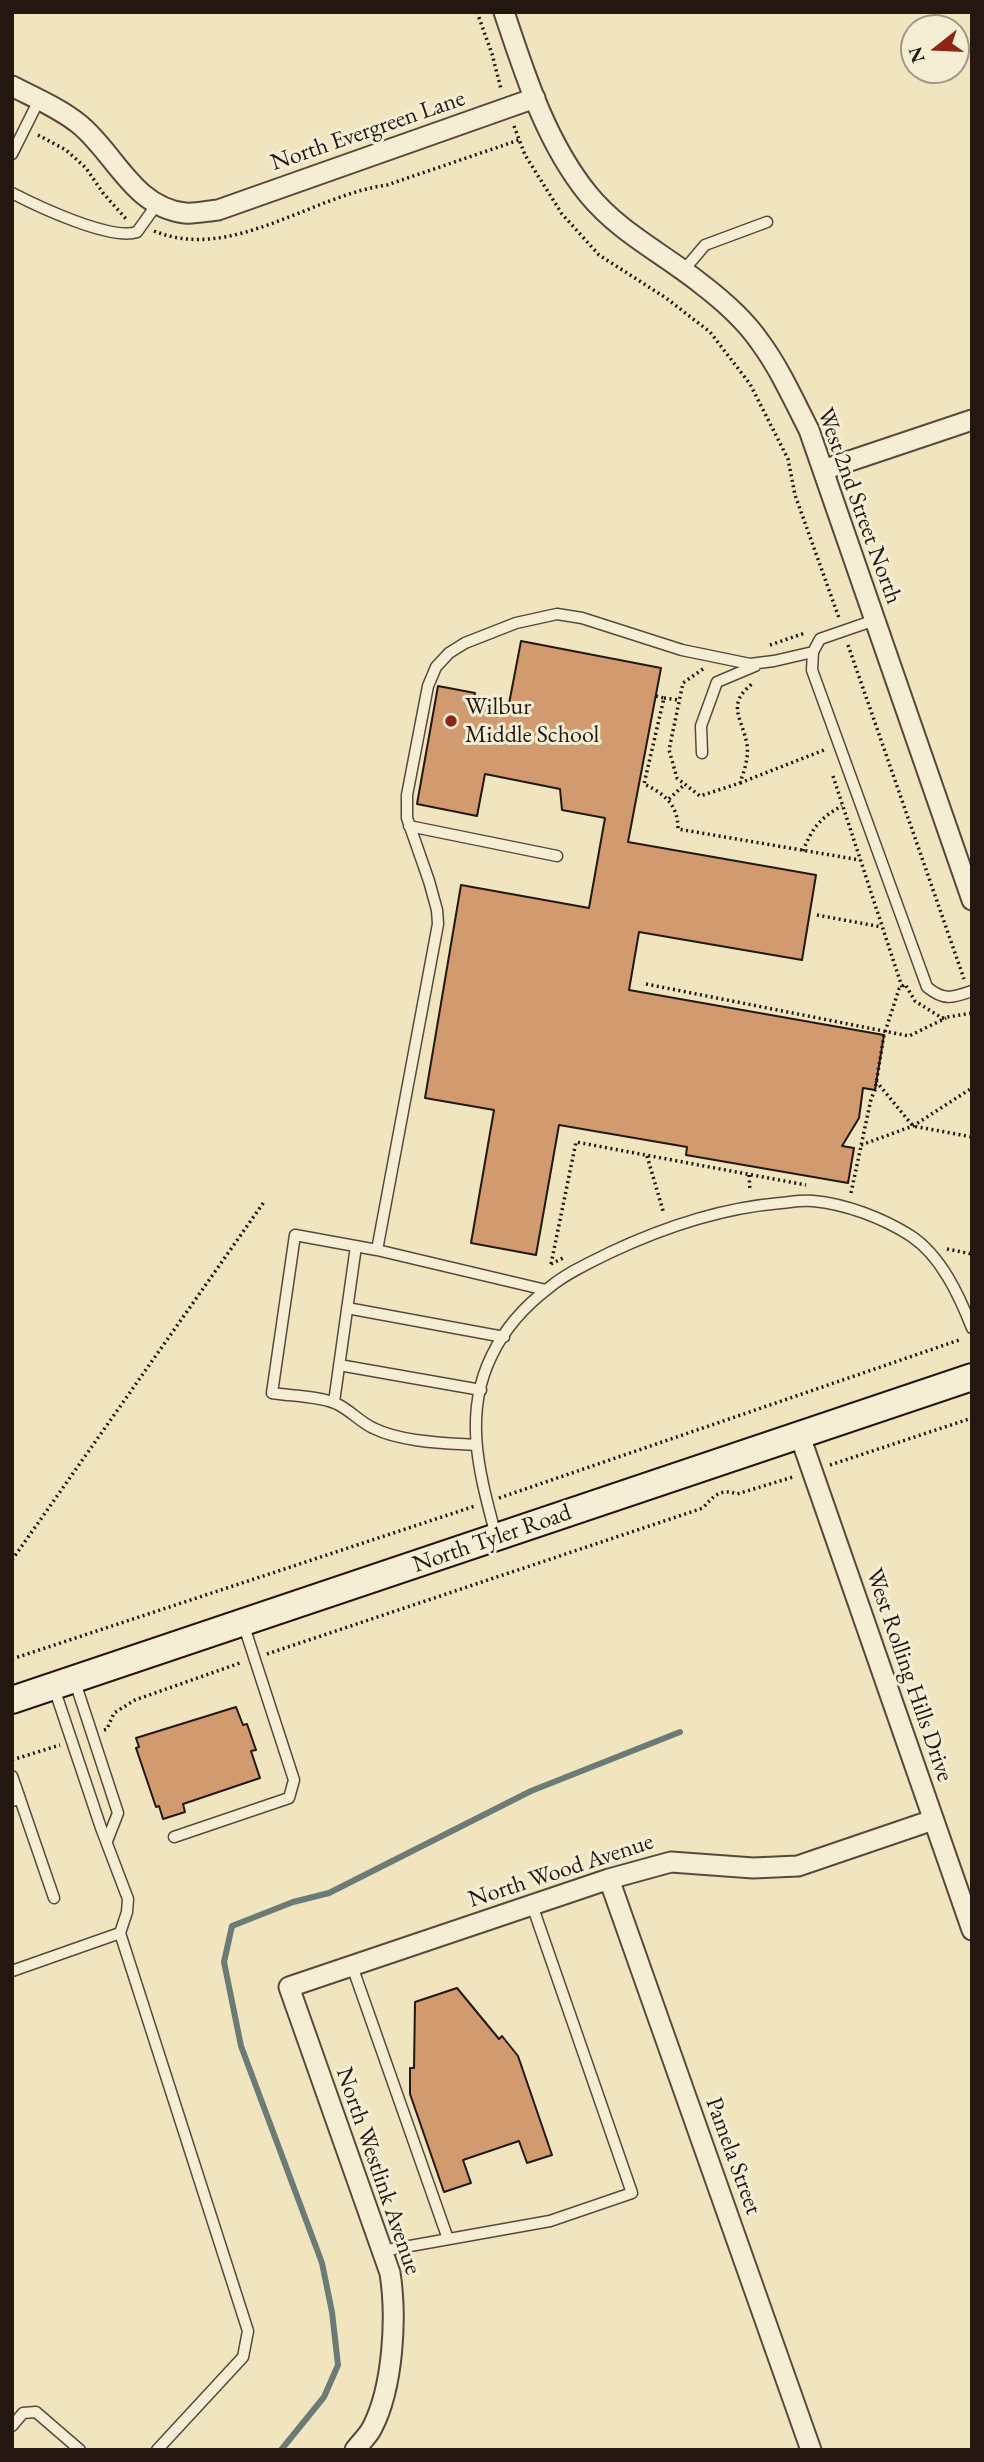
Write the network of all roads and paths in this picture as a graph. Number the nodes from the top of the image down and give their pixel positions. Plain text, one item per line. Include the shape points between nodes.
1 (477, 12) edge
2 (503, 12) edge
3 (12, 86) edge
4 (536, 98) junction
5 (39, 100) junction
6 (508, 108) junction
7 (12, 154) edge
8 (12, 193) edge
9 (157, 204) junction
10 (767, 222) dead end
11 (683, 271) junction
12 (972, 420) edge
13 (823, 470) junction
14 (875, 621) junction
15 (814, 630) dead end
16 (843, 631) junction
17 (764, 647) dead end
18 (813, 652) junction
19 (727, 660) junction
20 (761, 663) junction
21 (758, 680) dead end
22 (656, 696) dead end
23 (664, 698) junction
24 (680, 701) junction
25 (702, 753) dead end
26 (828, 761) dead end
27 (831, 772) dead end
28 (740, 783) junction
29 (685, 784) junction
30 (669, 799) junction
31 (842, 806) junction
32 (409, 826) junction
33 (803, 850) junction
34 (558, 856) dead end
35 (860, 860) junction
36 (972, 900) edge
37 (817, 915) dead end
38 (882, 927) junction
39 (646, 984) dead end
40 (902, 987) junction
41 (970, 992) edge
42 (972, 1013) edge
43 (946, 1018) junction
44 (886, 1032) junction
45 (876, 1081) junction
46 (972, 1088) edge
47 (913, 1126) junction
48 (972, 1137) edge
49 (861, 1145) junction
50 (647, 1155) junction
51 (749, 1174) junction
52 (818, 1187) dead end
53 (840, 1191) dead end
54 (750, 1197) dead end
55 (264, 1202) dead end
56 (664, 1214) dead end
57 (356, 1246) junction
58 (941, 1247) dead end
59 (377, 1250) junction
60 (972, 1254) edge
61 (551, 1264) dead end
62 (546, 1290) junction
63 (347, 1308) junction
64 (972, 1328) edge
65 (504, 1337) junction
66 (339, 1364) junction
67 (972, 1377) edge
68 (481, 1390) junction
69 (334, 1402) junction
70 (972, 1418) edge
71 (800, 1436) junction
72 (475, 1444) junction
73 (812, 1470) junction
74 (496, 1538) junction
75 (12, 1560) edge
76 (243, 1623) junction
77 (254, 1658) junction
78 (63, 1683) junction
79 (12, 1700) edge
80 (92, 1734) junction
81 (72, 1741) junction
82 (12, 1760) edge
83 (12, 1776) edge
84 (16, 1800) edge
85 (933, 1820) junction
86 (174, 1837) dead end
87 (107, 1841) junction
88 (609, 1879) junction
89 (54, 1898) dead end
90 (532, 1905) junction
91 (972, 1930) edge
92 (120, 1933) junction
93 (352, 1966) junction
94 (12, 1971) edge
95 (289, 1987) joint
96 (448, 2239) junction
97 (382, 2251) junction
98 (12, 2426) edge
99 (80, 2450) edge
100 (157, 2450) edge
101 (355, 2450) edge
102 (811, 2450) edge

1 - 6 path
2 - 4 street, West 2nd Street North
3 - 5 street
4 - 6 street, North Evergreen Lane
4 - 11 street, West 2nd Street North via 562,156 589,194 618,225
5 - 7 lane
5 - 9 street via 80,125 131,185
6 - 9 street, North Evergreen Lane via 218,210 185,213
6 - 16 path via 524,155 562,214 599,254 710,332 750,384 788,459 795,495
8 - 9 lane via 60,216 130,235
10 - 11 lane via 705,245
11 - 13 street, West 2nd Street North via 760,341 809,430
12 - 13 street
13 - 14 street, West 2nd Street North
14 - 16 lane
14 - 36 street, West 2nd Street North
15 - 17 path
16 - 18 lane via 820,639
16 - 41 path
18 - 20 lane
18 - 41 lane via 812,670 927,987 938,996
19 - 20 lane
19 - 24 path via 704,668 683,683
19 - 32 lane via 556,614 516,623 465,643 436,667 428,686 407,795
20 - 25 lane via 717,682 701,726
21 - 28 path via 737,701 747,743
22 - 23 path
23 - 24 path
23 - 30 path via 644,785
24 - 29 path via 669,750 677,778
26 - 28 path via 824,750
27 - 31 path
28 - 29 path via 700,796
29 - 30 path
30 - 33 path via 678,829
31 - 33 path via 816,824
31 - 35 path
32 - 34 lane
32 - 59 lane via 438,923
33 - 35 path
35 - 38 path
37 - 38 path
38 - 40 path
39 - 44 path
40 - 43 path via 905,984 926,1010
40 - 44 path
42 - 43 path
43 - 44 path via 909,1036
44 - 45 path
45 - 47 path
45 - 49 path
46 - 47 path
47 - 48 path
47 - 49 path
49 - 53 path via 853,1194
50 - 51 path
50 - 56 path
50 - 61 path via 576,1142
51 - 52 path
51 - 54 path
55 - 75 path
57 - 59 lane
57 - 63 lane
57 - 69 lane via 295,1235 272,1393
58 - 60 path
59 - 62 lane
62 - 64 lane via 650,1234 714,1213 811,1201 862,1212 911,1236 932,1254
62 - 65 lane via 520,1313
63 - 65 lane
63 - 66 lane
65 - 68 lane via 491,1356
66 - 68 lane
66 - 69 lane
67 - 71 main road, North Tyler Road
68 - 72 lane
69 - 72 lane via 371,1428 389,1434
70 - 73 path
71 - 73 street, West Rolling Hills Drive
71 - 74 main road, North Tyler Road
72 - 74 lane
73 - 77 path via 737,1494 714,1495 703,1508
73 - 85 street, West Rolling Hills Drive
74 - 76 main road, North Tyler Road
76 - 77 lane
76 - 78 main road, North Tyler Road
77 - 80 path via 135,1700 114,1713 107,1729
77 - 86 lane via 294,1780 289,1798
78 - 79 main road, North Tyler Road
78 - 80 lane
78 - 81 lane
80 - 87 lane via 118,1813
81 - 82 path
81 - 87 lane
83 - 84 lane
84 - 89 lane
85 - 88 street, North Wood Avenue via 798,1866 671,1862
85 - 91 street, West Rolling Hills Drive
87 - 92 lane via 128,1899
88 - 90 street, North Wood Avenue
88 - 102 street, Pamela Street
90 - 93 street, North Wood Avenue
90 - 96 lane via 632,2193 550,2221
92 - 94 lane
92 - 100 lane via 248,2331 243,2357
93 - 95 street, North Wood Avenue
93 - 96 lane
95 - 97 street, North Westlink Avenue
96 - 97 lane
97 - 101 street, North Westlink Avenue via 393,2298 388,2385 371,2430
98 - 99 lane via 23,2413 36,2412

